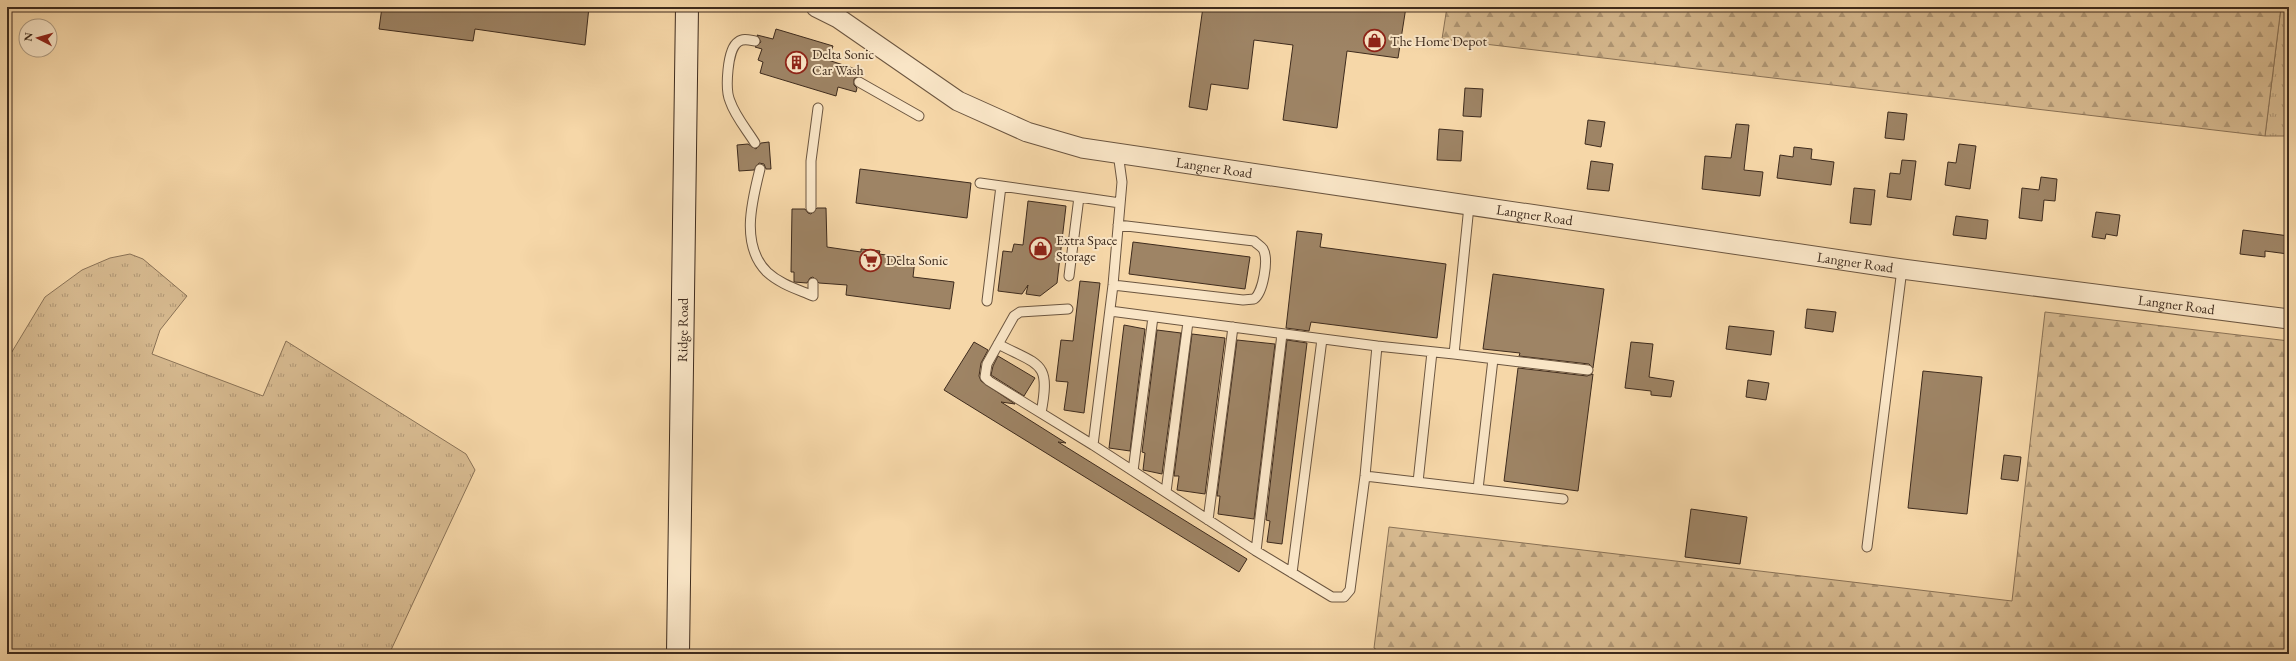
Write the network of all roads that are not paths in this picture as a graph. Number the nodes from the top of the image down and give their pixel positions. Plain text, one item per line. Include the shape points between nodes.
1 (687, 7) edge
2 (816, 7) edge
3 (755, 41) dead end
4 (859, 82) dead end
5 (818, 108) dead end
6 (920, 116) dead end
7 (755, 143) dead end
8 (1118, 153) junction
9 (760, 169) dead end
10 (980, 183) dead end
11 (1001, 186) junction
12 (1079, 197) junction
13 (1120, 203) junction
14 (1469, 206) junction
15 (811, 208) dead end
16 (1118, 225) junction
17 (1902, 269) junction
18 (1069, 276) dead end
19 (813, 283) dead end
20 (1113, 285) junction
21 (987, 301) dead end
22 (1068, 309) dead end
23 (1110, 311) junction
24 (1153, 317) junction
25 (2289, 318) edge
26 (1188, 322) junction
27 (1233, 327) junction
28 (1282, 334) junction
29 (1322, 339) junction
30 (998, 344) junction
31 (1377, 346) junction
32 (1432, 352) junction
33 (1454, 354) junction
34 (1493, 359) junction
35 (1588, 370) dead end
36 (1041, 413) junction
37 (1093, 445) junction
38 (1133, 471) junction
39 (1365, 476) junction
40 (1418, 482) junction
41 (1478, 489) junction
42 (1166, 492) junction
43 (1563, 499) dead end
44 (1208, 520) junction
45 (1867, 548) dead end
46 (1256, 551) junction
47 (1292, 573) junction
48 (678, 654) edge

1 - 48 street, Ridge Road
2 - 8 street, Langner Road via 838,18 903,65 974,109 1062,144
3 - 7 lane via 742,40 735,44 729,61 728,80 729,101
4 - 6 lane
5 - 15 lane via 811,161
8 - 13 lane via 1122,182
8 - 14 street, Langner Road
9 - 19 lane via 750,208 752,238 759,261 768,272 783,283 813,296
10 - 11 lane
11 - 12 lane
11 - 21 lane
12 - 13 lane
12 - 18 lane
13 - 16 lane
14 - 17 street, Langner Road
14 - 33 lane
16 - 20 lane
16 - 20 lane via 1254,241 1264,250 1266,258 1261,291 1254,299 1243,300
17 - 25 street, Langner Road
17 - 45 lane
20 - 23 lane
22 - 30 lane via 1020,312 1014,316
23 - 24 lane
23 - 37 lane
24 - 26 lane
24 - 38 lane
26 - 27 lane
26 - 42 lane
27 - 28 lane
27 - 44 lane
28 - 29 lane
28 - 46 lane
29 - 31 lane
29 - 47 lane
30 - 36 lane via 1037,364 1044,372 1045,392
30 - 36 lane via 987,364 985,377 989,382
31 - 32 lane
31 - 39 lane
32 - 33 lane
32 - 40 lane
33 - 34 lane
34 - 35 lane
34 - 41 lane
36 - 37 lane
37 - 38 lane
38 - 42 lane
39 - 40 lane
39 - 47 lane via 1350,590 1344,596 1332,597
40 - 41 lane
41 - 43 lane
42 - 44 lane
44 - 46 lane
46 - 47 lane

